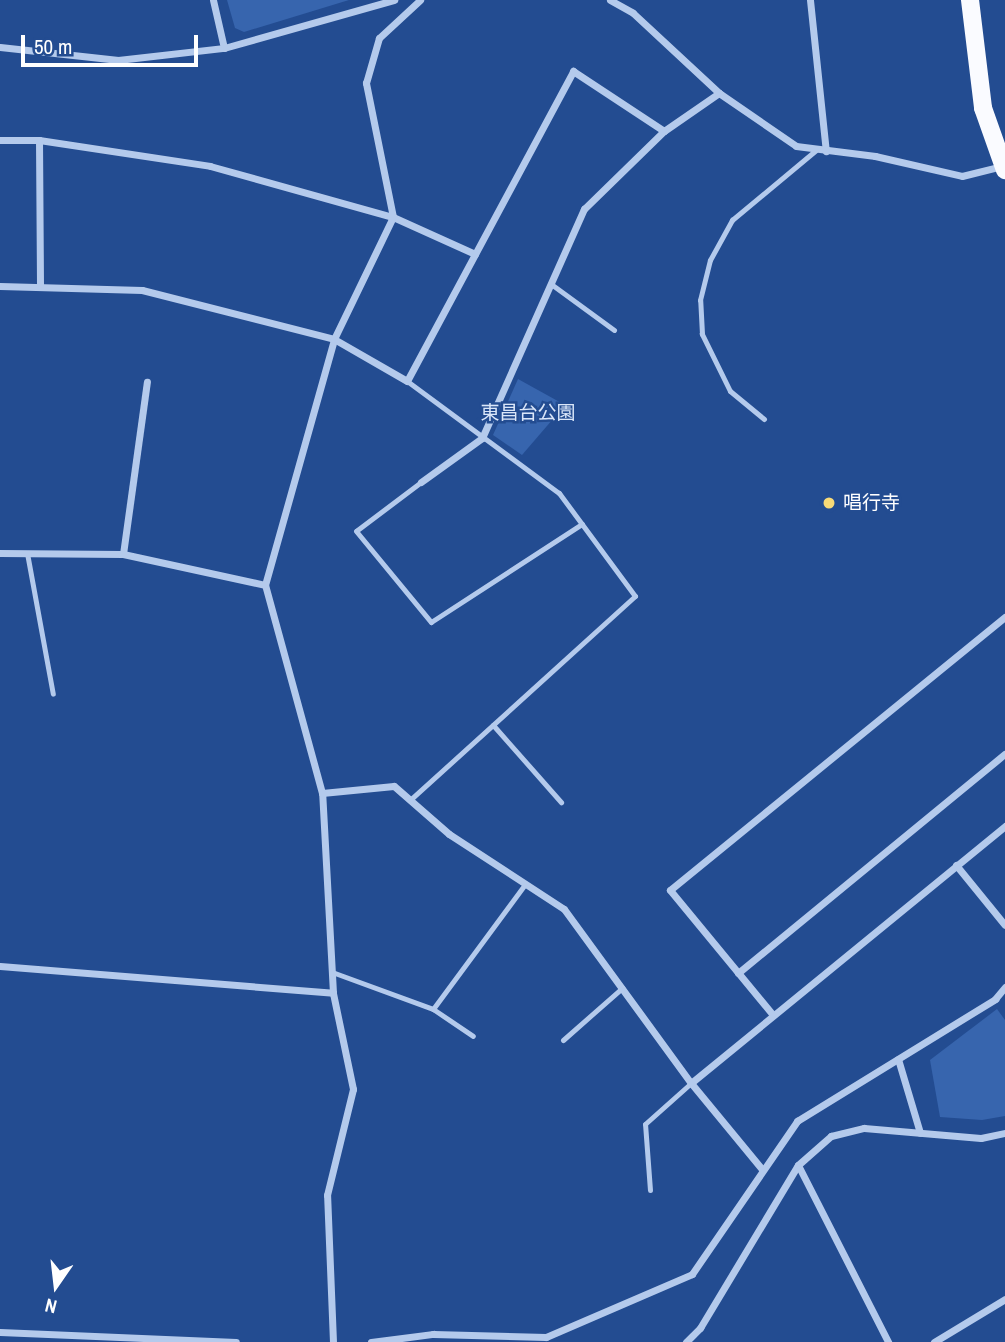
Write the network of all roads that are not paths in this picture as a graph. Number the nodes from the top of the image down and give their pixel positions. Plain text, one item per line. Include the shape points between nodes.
1 (213, 0) edge
2 (394, 0) edge
3 (420, 0) edge
4 (610, 0) edge
5 (810, 0) edge
6 (970, 0) edge
7 (0, 47) edge
8 (224, 48) junction
9 (719, 93) junction
10 (664, 131) junction
11 (0, 140) edge
12 (39, 140) junction
13 (816, 150) junction
14 (826, 151) junction
15 (1004, 168) edge
16 (393, 217) junction
17 (475, 254) junction
18 (40, 284) junction
19 (551, 284) junction
20 (0, 286) edge
21 (614, 330) dead end
22 (334, 339) junction
23 (407, 381) junction
24 (147, 383) dead end
25 (764, 419) dead end
26 (482, 438) junction
27 (421, 482) joint
28 (582, 524) junction
29 (0, 553) edge
30 (27, 553) junction
31 (123, 554) junction
32 (265, 585) junction
33 (1005, 617) edge
34 (53, 694) dead end
35 (493, 725) junction
36 (1005, 754) edge
37 (322, 793) junction
38 (410, 800) junction
39 (561, 803) dead end
40 (1005, 826) edge
41 (956, 865) junction
42 (525, 884) junction
43 (1005, 925) edge
44 (0, 966) edge
45 (331, 972) junction
46 (738, 972) junction
47 (1005, 987) edge
48 (622, 988) junction
49 (333, 993) junction
50 (433, 1010) junction
51 (773, 1015) junction
52 (473, 1036) dead end
53 (563, 1040) dead end
54 (898, 1059) junction
55 (691, 1083) junction
56 (920, 1133) junction
57 (1005, 1133) edge
58 (798, 1165) junction
59 (762, 1169) junction
60 (650, 1190) dead end
61 (1005, 1299) edge
62 (0, 1332) edge
63 (186, 1341) edge
64 (236, 1342) edge
65 (333, 1342) edge
66 (371, 1342) edge
67 (686, 1342) edge
68 (888, 1342) edge
69 (934, 1342) edge

1 - 8 street
2 - 8 street
3 - 16 street via 379,38 366,83
4 - 9 street via 634,13
5 - 14 street
6 - 15 main road via 983,108
7 - 8 street via 118,60
9 - 10 street
9 - 13 street via 796,146
10 - 17 street via 573,71
10 - 19 street via 584,209
11 - 12 street
12 - 16 street via 210,166
12 - 18 street
13 - 14 street
13 - 25 lane via 732,220 710,260 700,300 702,334 730,391
14 - 15 street via 875,156 962,176
16 - 17 street
16 - 22 street
17 - 23 street
18 - 20 street
18 - 22 street via 142,289
19 - 21 lane
19 - 26 street
22 - 23 street
22 - 32 street
23 - 26 lane
24 - 31 street
26 - 27 street
26 - 28 lane via 559,493
27 - 28 lane via 356,531 430,622
28 - 35 lane via 635,596
29 - 30 street
30 - 31 street
30 - 34 lane
31 - 32 street
32 - 37 street
33 - 46 street via 670,890
35 - 38 lane
35 - 39 lane
36 - 46 street
37 - 38 street via 394,786
37 - 45 street
38 - 42 street via 449,834
40 - 41 street
41 - 43 street
41 - 51 street
42 - 48 street via 564,909
42 - 50 lane
44 - 49 street
45 - 49 street
45 - 50 lane
46 - 51 street
47 - 54 street via 995,999
48 - 53 lane
48 - 55 street
49 - 65 street via 353,1089 327,1195
50 - 52 lane
51 - 55 street
54 - 56 street
54 - 59 street via 797,1121
55 - 59 street
55 - 60 lane via 645,1124
56 - 57 street via 981,1138
56 - 58 street via 864,1128 831,1136
58 - 67 street via 700,1328
58 - 68 street
59 - 66 street via 692,1274 546,1337 433,1334
61 - 69 street
62 - 63 street
63 - 64 street

